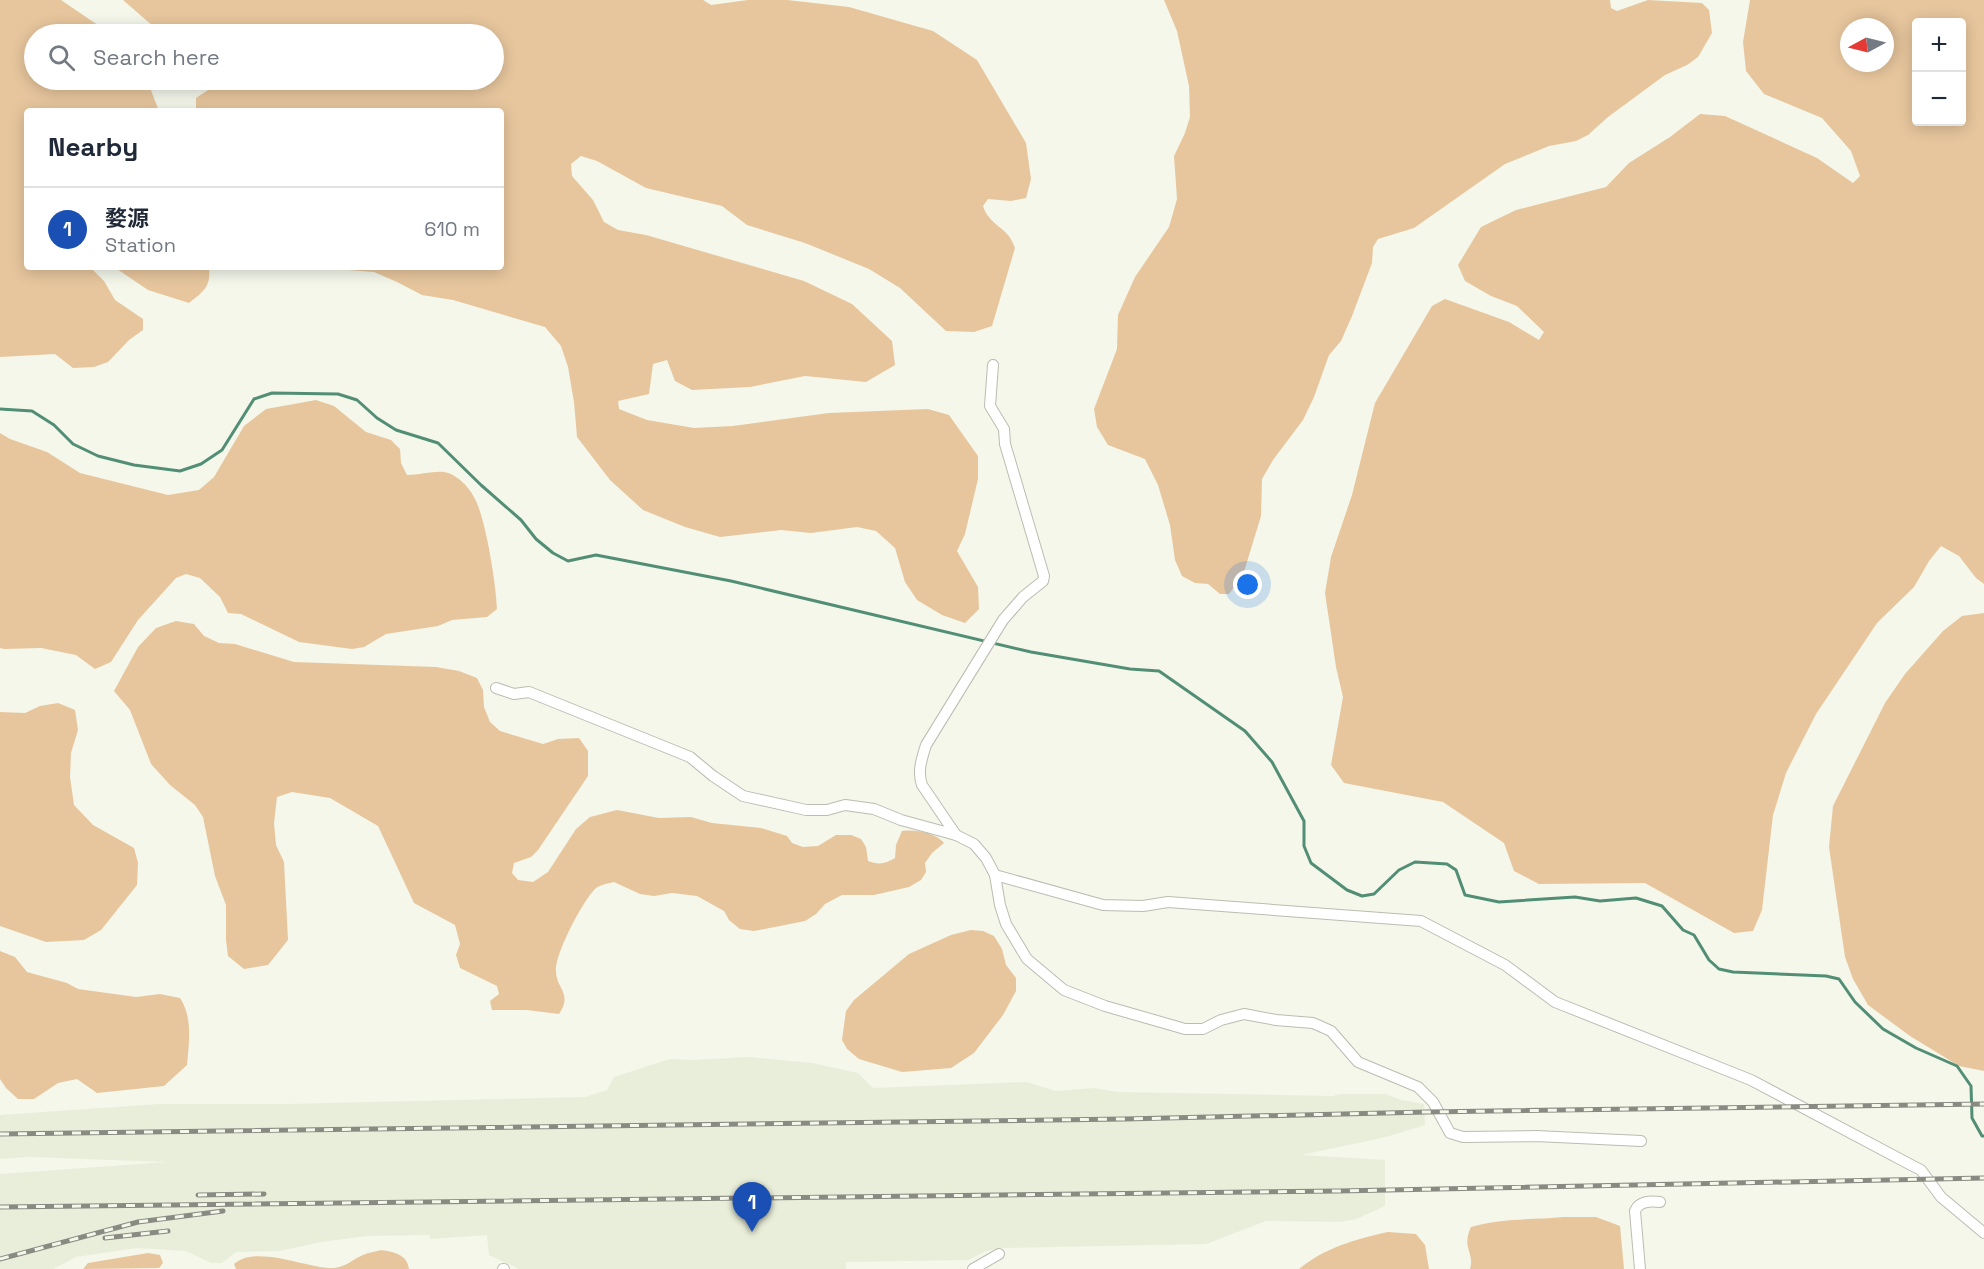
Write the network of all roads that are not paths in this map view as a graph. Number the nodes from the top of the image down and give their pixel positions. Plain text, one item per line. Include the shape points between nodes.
1 (993, 366) dead end
2 (496, 688) dead end
3 (956, 835) junction
4 (995, 875) junction
5 (1641, 1141) dead end
6 (1660, 1202) dead end
7 (1984, 1233) edge
8 (999, 1254) dead end
9 (973, 1269) edge
10 (1640, 1269) edge

1 - 3 street via 990,406 1004,429 1044,576 1003,620 926,745 920,770 922,785
2 - 3 street via 514,694 529,692 690,757 743,796 806,810 845,805 874,809
3 - 4 street via 974,844
4 - 5 street via 1006,924 1027,959 1064,990 1082,998 1185,1029 1203,1029 1244,1014 1313,1023 1331,1031 1358,1062 1418,1087 1433,1102 1450,1132 1463,1137
4 - 7 street via 1103,905 1168,902 1421,921 1505,965 1555,1002 1750,1080 1921,1170 1941,1197
6 - 10 street via 1645,1202 1635,1211
8 - 9 street

